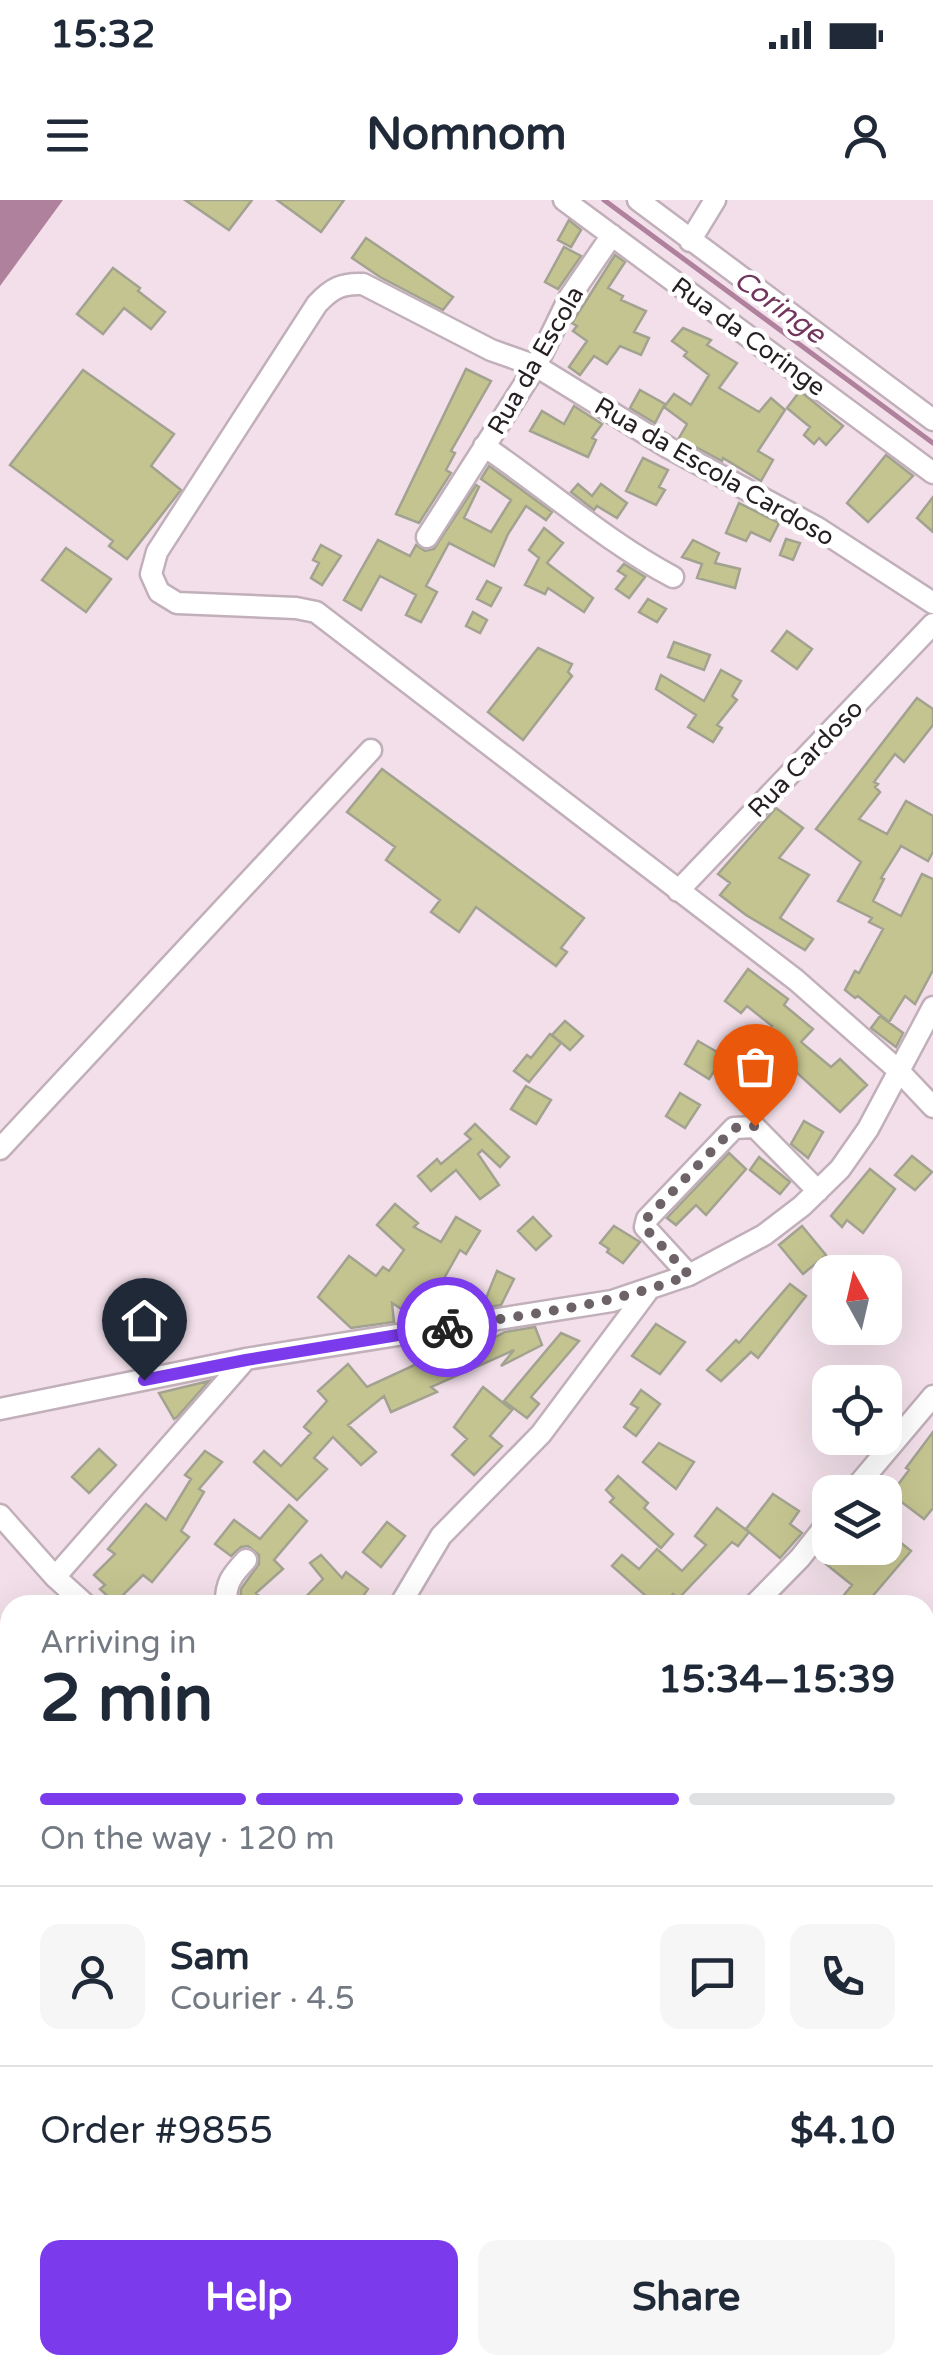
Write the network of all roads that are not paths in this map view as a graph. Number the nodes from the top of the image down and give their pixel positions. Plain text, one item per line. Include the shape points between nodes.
1 (564, 200) edge
2 (638, 200) edge
3 (715, 200) edge
4 (612, 235) junction
5 (690, 240) junction
6 (536, 366) junction
7 (933, 420) edge
8 (484, 446) junction
9 (933, 473) edge
10 (426, 536) dead end
11 (672, 577) dead end
12 (933, 602) edge
13 (933, 624) edge
14 (370, 750) dead end
15 (678, 891) junction
16 (933, 1007) edge
17 (898, 1070) junction
18 (933, 1107) edge
19 (0, 1148) edge
20 (818, 1191) junction
21 (689, 1275) junction
22 (647, 1292) junction
23 (246, 1360) junction
24 (933, 1396) edge
25 (2, 1407) edge
26 (866, 1475) edge
27 (0, 1514) edge
28 (812, 1543) edge
29 (246, 1560) dead end
30 (55, 1577) junction
31 (75, 1595) edge
32 (225, 1595) edge
33 (406, 1595) edge
34 (764, 1595) edge

1 - 4 street, Rua da Coringe
2 - 5 street
3 - 5 street
4 - 6 street, Rua da Escola via 569,298
4 - 9 street, Rua da Coringe
5 - 7 street
6 - 8 street, Rua da Escola
6 - 12 street, Rua da Escola Cardoso
6 - 15 street, Rua da Escola Cardoso via 364,284 330,290 157,552 151,574 159,592 176,602 316,612
8 - 10 street, Rua da Escola
8 - 11 street via 602,535
13 - 15 street, Rua Cardoso
14 - 19 street
15 - 17 street via 796,980
16 - 17 street
17 - 18 street
17 - 20 street via 868,1129
20 - 21 street via 764,1235
20 - 21 street via 755,1126 734,1128 647,1218 650,1236
21 - 22 street
22 - 23 street
22 - 33 street via 541,1434 441,1536
23 - 25 street
23 - 30 street
24 - 26 street
27 - 30 street
28 - 34 street
29 - 32 street
30 - 31 street

